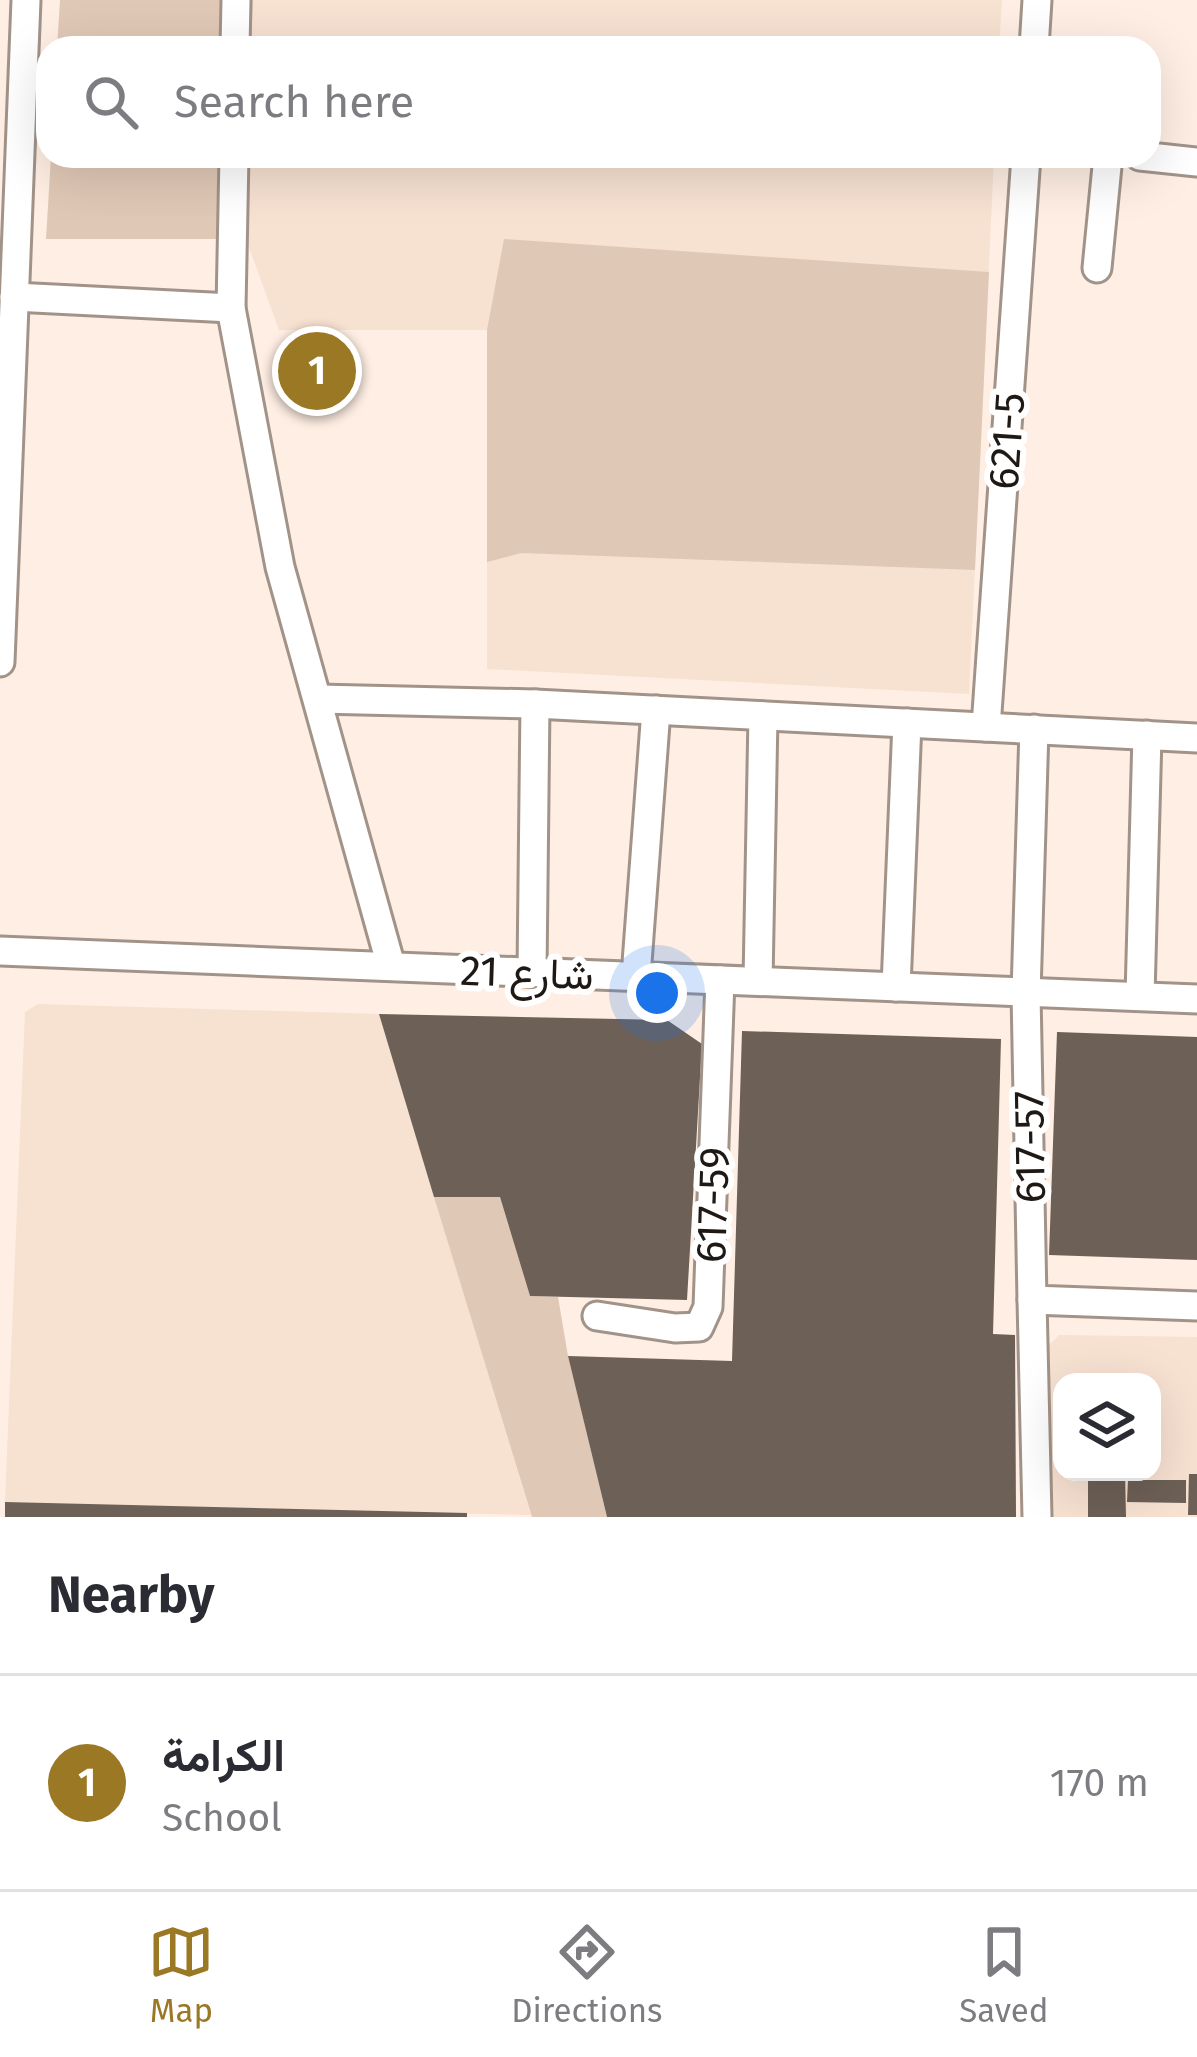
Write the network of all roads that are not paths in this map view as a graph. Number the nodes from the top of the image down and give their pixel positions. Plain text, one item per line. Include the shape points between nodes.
1 (26, 0) edge
2 (236, 0) edge
3 (1037, 0) edge
4 (235, 36) edge
5 (1035, 36) edge
6 (1161, 158) edge
7 (1197, 162) edge
8 (233, 168) edge
9 (1025, 168) edge
10 (1107, 168) edge
11 (1097, 268) dead end
12 (14, 297) junction
13 (231, 308) junction
14 (0, 662) edge
15 (318, 699) junction
16 (535, 704) junction
17 (656, 710) junction
18 (764, 716) junction
19 (907, 722) junction
20 (986, 727) junction
21 (1034, 729) junction
22 (1147, 735) junction
23 (1197, 737) edge
24 (0, 951) edge
25 (391, 966) junction
26 (532, 972) junction
27 (636, 976) junction
28 (721, 980) junction
29 (758, 981) junction
30 (896, 987) junction
31 (1026, 993) junction
32 (1140, 996) junction
33 (1197, 999) edge
34 (1032, 1300) junction
35 (1197, 1306) edge
36 (597, 1316) dead end
37 (1037, 1517) edge

1 - 12 street
2 - 4 street
3 - 5 street
6 - 7 street
8 - 13 street
9 - 20 street, 621-5
10 - 11 street
12 - 13 street
12 - 14 street
13 - 15 street via 280,567
15 - 16 street
15 - 25 street
16 - 17 street
16 - 26 street
17 - 18 street
17 - 27 street
18 - 19 street
18 - 29 street
19 - 20 street
19 - 30 street
20 - 21 street
21 - 22 street
21 - 31 street, 617-57
22 - 23 street
22 - 32 street
24 - 25 street, شارع 21
25 - 26 street, شارع 21
26 - 27 street, شارع 21
27 - 28 street, شارع 21
28 - 29 street, شارع 21
28 - 36 street, 617-59 via 708,1307 699,1327
29 - 30 street, شارع 21
30 - 31 street, شارع 21
31 - 32 street, شارع 21
31 - 34 street, 617-57
32 - 33 street, شارع 21
34 - 35 street
34 - 37 street, 617-57

